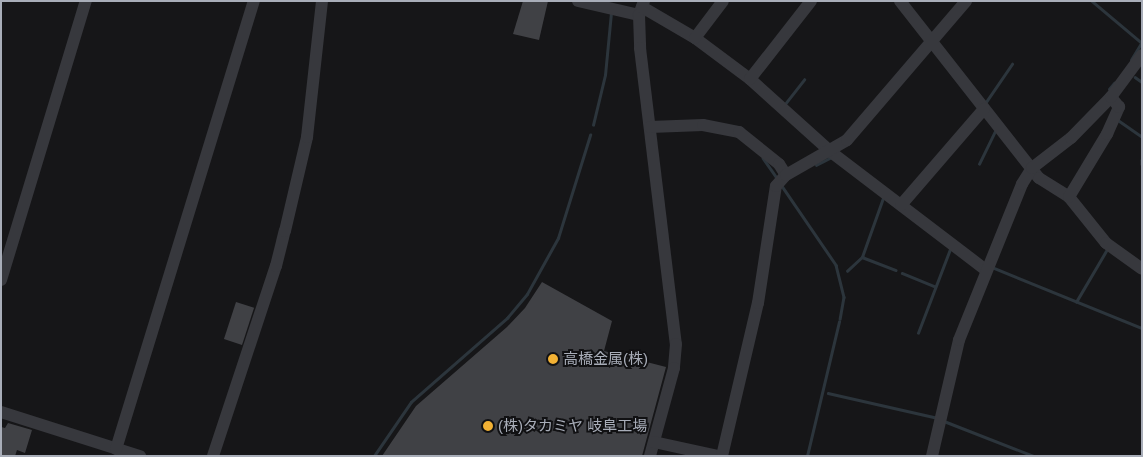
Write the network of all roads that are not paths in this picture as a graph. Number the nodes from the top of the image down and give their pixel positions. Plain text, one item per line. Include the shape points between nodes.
1 (86, 1) edge
2 (254, 1) edge
3 (322, 1) edge
4 (578, 1) edge
5 (723, 1) edge
6 (811, 1) edge
7 (900, 1) edge
8 (966, 1) edge
9 (642, 8) edge
10 (694, 38) junction
11 (931, 41) junction
12 (1142, 54) edge
13 (750, 79) junction
14 (1111, 97) junction
15 (984, 109) junction
16 (650, 127) junction
17 (831, 152) junction
18 (1032, 168) junction
19 (786, 175) junction
20 (1069, 196) junction
21 (901, 205) junction
22 (1142, 269) edge
23 (986, 270) junction
24 (1, 280) edge
25 (1, 412) edge
26 (654, 442) junction
27 (116, 448) junction
28 (140, 456) edge
29 (213, 456) edge
30 (650, 456) edge
31 (718, 456) edge
32 (722, 456) edge
33 (932, 456) edge

1 - 24 street
2 - 27 street
3 - 29 street via 307,137 289,213 276,266
4 - 9 street
5 - 10 street
6 - 13 street
7 - 11 street
8 - 11 street
9 - 10 street
9 - 16 street via 640,48
10 - 13 street
11 - 15 street
11 - 17 street via 847,140
12 - 14 street
13 - 17 street
14 - 18 street via 1071,138
14 - 20 street via 1119,107 1107,134
15 - 18 street
15 - 21 street
16 - 19 street via 703,125 739,132 779,164
16 - 26 street via 676,344 674,368
17 - 19 street
17 - 21 street
18 - 20 street via 1039,178
18 - 23 street
19 - 32 street via 776,186 758,303
20 - 22 street via 1106,243
21 - 23 street
23 - 33 street via 957,347
25 - 27 street
26 - 30 street
26 - 31 street
27 - 28 street

